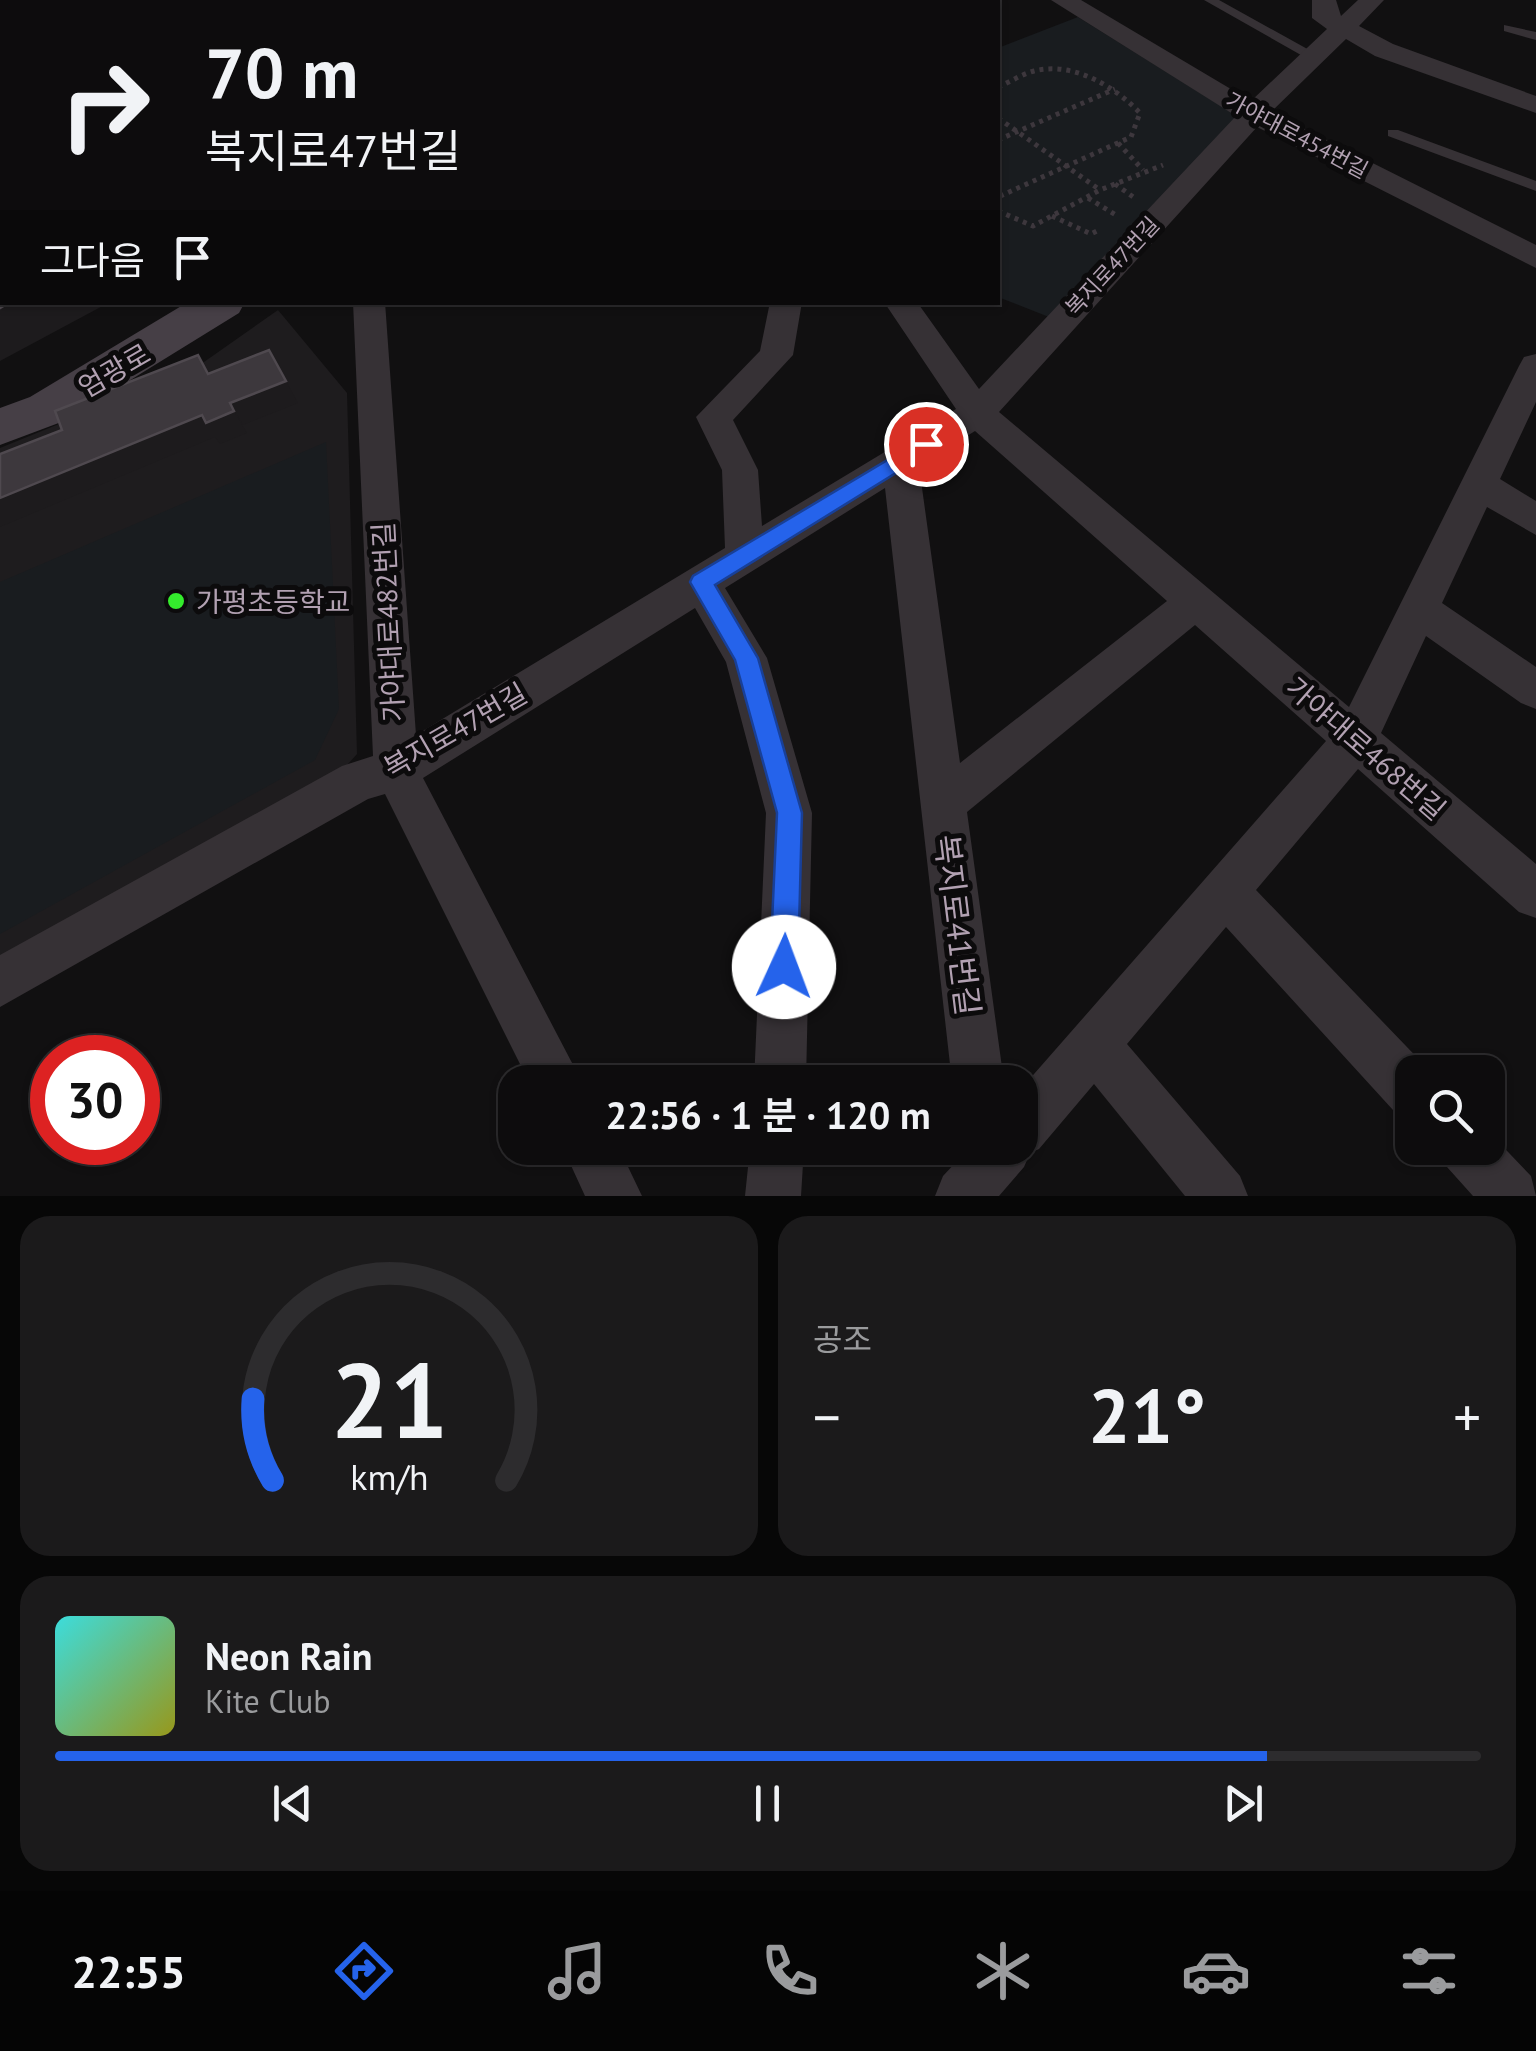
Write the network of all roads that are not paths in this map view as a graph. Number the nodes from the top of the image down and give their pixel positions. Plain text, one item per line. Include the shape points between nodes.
1 (1063, 0) edge
2 (1210, 0) edge
3 (1324, 0) edge
4 (1372, 0) edge
5 (1343, 28) junction
6 (1510, 28) dead end
7 (1536, 36) edge
8 (1313, 56) junction
9 (1536, 105) edge
10 (1253, 114) junction
11 (1393, 134) dead end
12 (1536, 186) edge
13 (1536, 258) edge
14 (219, 305) edge
15 (370, 305) edge
16 (785, 305) edge
17 (902, 305) edge
18 (1536, 366) edge
19 (977, 412) junction
20 (0, 427) edge
21 (900, 460) junction
22 (1479, 484) junction
23 (1536, 520) edge
24 (745, 556) junction
25 (701, 582) junction
26 (1196, 601) junction
27 (1419, 609) junction
28 (1536, 690) edge
29 (1356, 739) junction
30 (396, 770) junction
31 (941, 786) junction
32 (1225, 892) junction
33 (1536, 895) edge
34 (0, 982) edge
35 (1094, 1044) junction
36 (547, 1065) edge
37 (781, 1065) edge
38 (976, 1065) edge
39 (1395, 1073) edge
40 (1038, 1107) edge
41 (598, 1165) edge
42 (776, 1165) edge
43 (1482, 1165) edge
44 (614, 1196) edge
45 (774, 1196) edge
46 (1220, 1196) edge
47 (1511, 1196) edge

1 - 10 street, 가야대로454번길
2 - 8 lane
3 - 5 street via 1326,18
4 - 5 street, 복지로47번길
5 - 8 street, 복지로47번길
5 - 9 street via 1384,50
6 - 7 lane
8 - 10 street, 복지로47번길
10 - 13 street, 가야대로454번길
10 - 19 street, 복지로47번길
11 - 12 lane
14 - 20 main road, 엄광로 via 47,409
15 - 30 street, 가야대로482번길
16 - 24 street via 776,355 714,417 740,470
17 - 19 street, 가야대로468번길
18 - 22 street
19 - 21 street, 복지로47번길
19 - 26 street, 가야대로468번길
21 - 24 street, 복지로47번길
21 - 31 street
22 - 23 street
22 - 27 street
24 - 25 street, 복지로47번길
25 - 30 street, 복지로47번길
25 - 37 street via 746,658 790,813
26 - 29 street, 가야대로468번길
26 - 31 street
27 - 28 street
27 - 29 street
29 - 32 street
29 - 33 street, 가야대로468번길
30 - 34 street, 복지로47번길 via 358,781
30 - 36 street, 가야대로482번길
31 - 38 street, 복지로41번길
32 - 35 street
32 - 39 street
35 - 40 street
35 - 46 street
41 - 44 street
42 - 45 street
43 - 47 street

